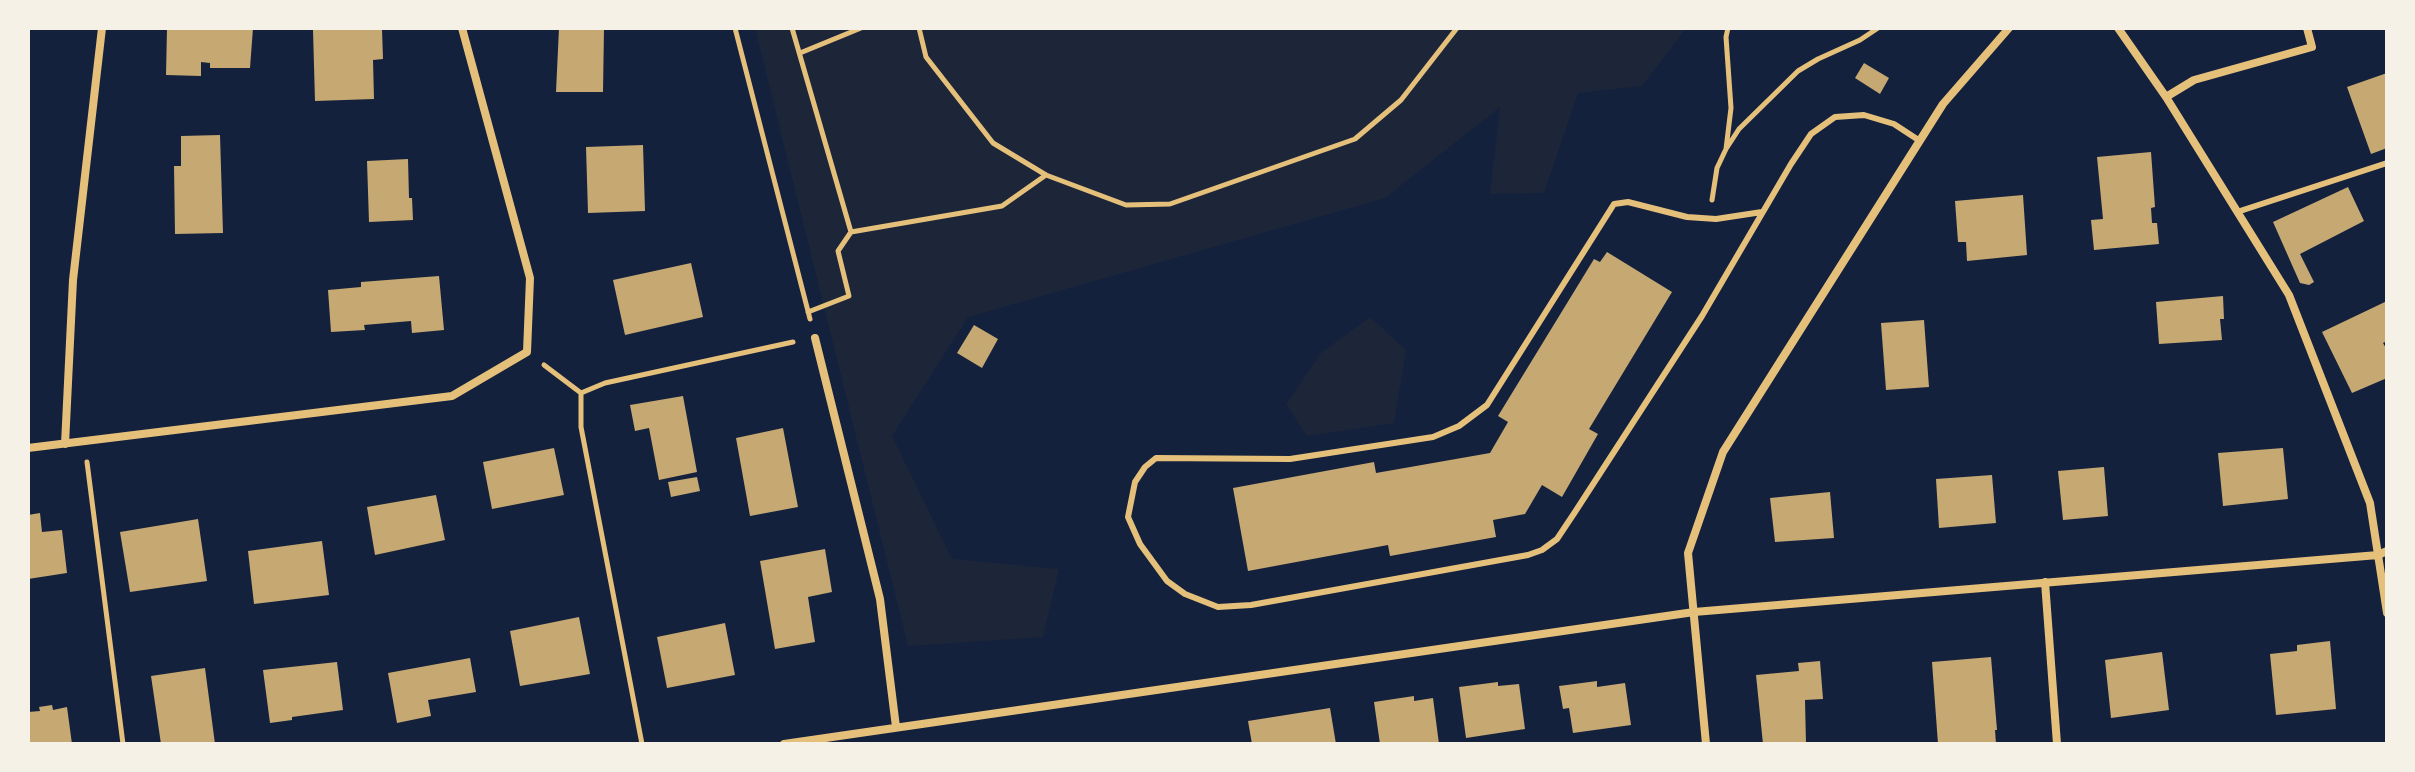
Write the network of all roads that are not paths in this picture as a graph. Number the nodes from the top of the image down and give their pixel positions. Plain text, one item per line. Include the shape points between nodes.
1 (102, 28) edge
2 (462, 28) edge
3 (2009, 28) edge
4 (2118, 28) edge
5 (2307, 28) edge
6 (2166, 97) junction
7 (1920, 141) junction
8 (2387, 163) edge
9 (1762, 212) junction
10 (2237, 212) junction
11 (815, 338) road end
12 (65, 444) junction
13 (28, 448) edge
14 (2383, 553) edge
15 (2045, 582) junction
16 (1694, 612) junction
17 (2387, 613) edge
18 (896, 727) junction
19 (784, 744) edge
20 (1706, 744) edge
21 (2057, 744) edge

1 - 12 street via 73,280
2 - 12 street via 530,278 527,352 452,396
3 - 7 street via 1943,104
4 - 6 street
5 - 6 street via 2312,47 2194,80
6 - 10 street
7 - 9 lane via 1894,124 1864,115 1835,117 1811,134
7 - 16 street via 1723,452 1688,553
8 - 10 lane
9 - 9 lane via 1702,316 1575,512 1557,539 1542,550 1266,603 1218,607 1167,581 1140,544 1128,517 1135,482 1156,458 1290,459 1433,437 1459,426 1487,405 1614,204 1642,204 1716,219
10 - 14 street via 2289,295 2370,503
11 - 18 street via 880,599
12 - 13 street
14 - 15 street
14 - 17 street
15 - 16 street
15 - 21 street
16 - 18 street
16 - 20 street
18 - 19 street

